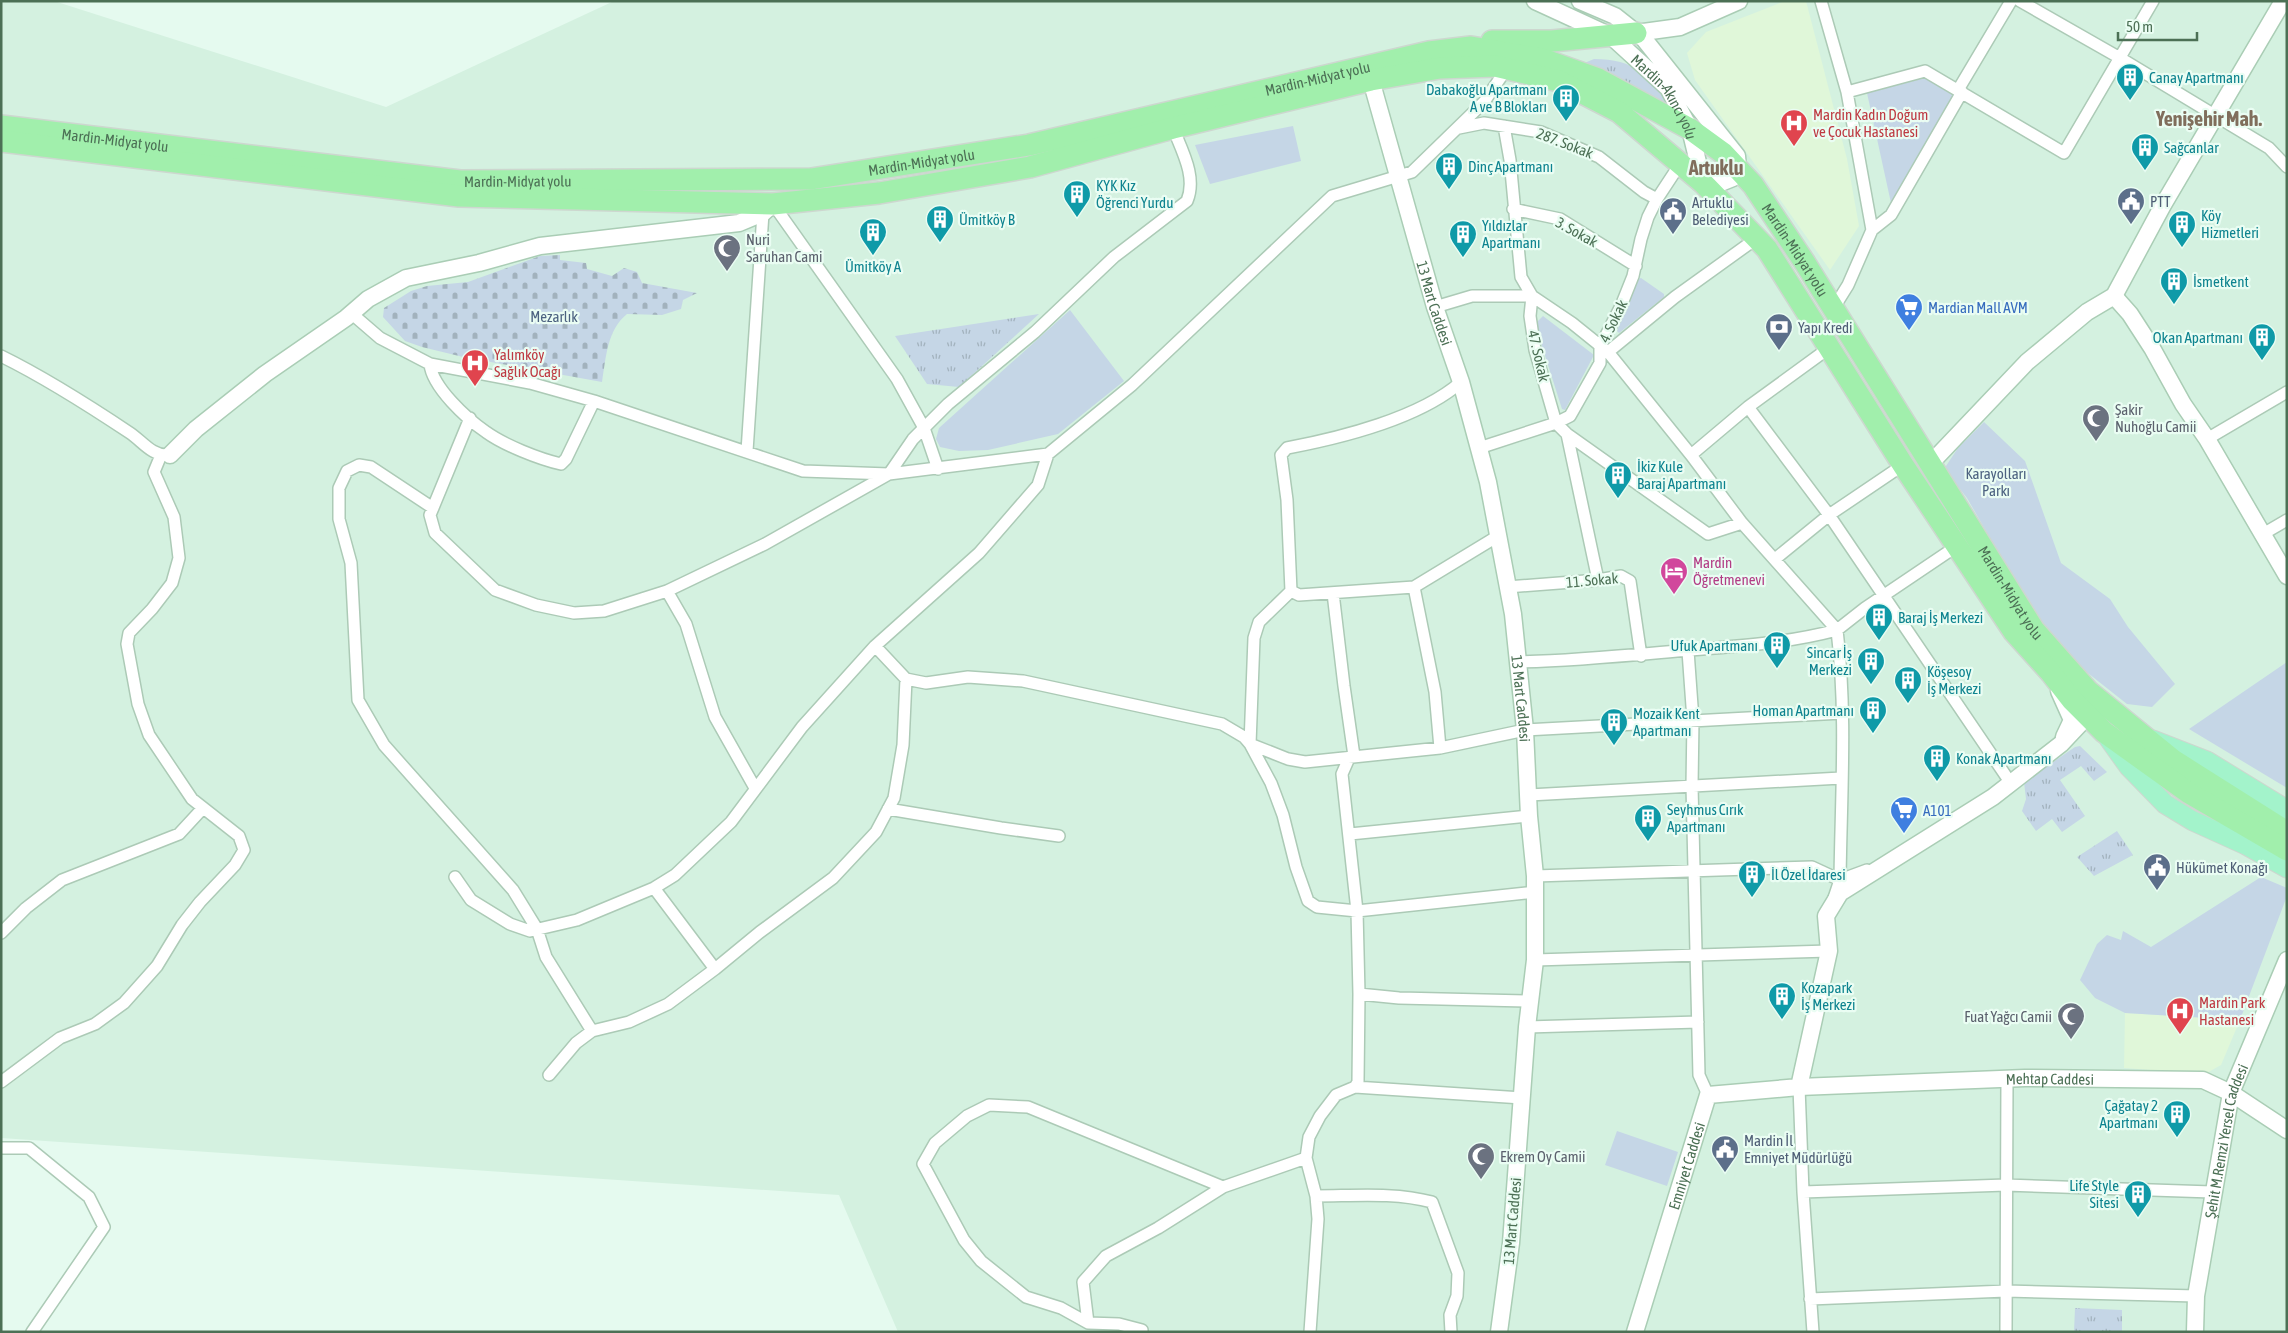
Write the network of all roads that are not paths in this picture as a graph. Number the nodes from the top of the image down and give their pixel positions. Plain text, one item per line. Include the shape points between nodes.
1 (1535, 1) edge
2 (1580, 1) edge
3 (1739, 1) edge
4 (1821, 1) edge
5 (2011, 1) edge
6 (2020, 1) edge
7 (2153, 1) edge
8 (2283, 1) edge
9 (1636, 33) junction
10 (1611, 36) junction
11 (1471, 47) junction
12 (2120, 58) junction
13 (1507, 68) junction
14 (1371, 80) junction
15 (1960, 91) junction
16 (1848, 92) junction
17 (2215, 116) junction
18 (1, 126) edge
19 (1504, 126) junction
20 (1173, 128) junction
21 (1459, 128) junction
22 (1690, 129) junction
23 (1, 141) edge
24 (1738, 162) junction
25 (1680, 164) junction
26 (2287, 166) edge
27 (1398, 175) junction
28 (1703, 183) junction
29 (1657, 199) junction
30 (768, 208) junction
31 (1513, 209) junction
32 (1872, 230) junction
33 (1757, 238) junction
34 (1636, 266) junction
35 (1532, 296) junction
36 (2114, 296) junction
37 (1435, 306) junction
38 (1833, 309) junction
39 (351, 313) junction
40 (1829, 348) junction
41 (1604, 349) junction
42 (1, 356) edge
43 (430, 364) junction
44 (1461, 382) junction
45 (2287, 392) edge
46 (594, 401) junction
47 (1748, 407) junction
48 (470, 418) junction
49 (1556, 423) junction
50 (924, 428) junction
51 (1567, 434) junction
52 (2207, 439) junction
53 (1479, 448) junction
54 (747, 450) junction
55 (1048, 454) junction
56 (166, 455) junction
57 (1691, 455) junction
58 (1930, 464) junction
59 (1902, 465) junction
60 (938, 469) junction
61 (889, 474) junction
62 (433, 508) junction
63 (1829, 515) junction
64 (2287, 520) edge
65 (1742, 524) junction
66 (2263, 534) junction
67 (1498, 536) junction
68 (1957, 546) junction
69 (1775, 559) junction
70 (2287, 576) edge
71 (1598, 580) junction
72 (1414, 587) junction
73 (1507, 587) junction
74 (667, 591) junction
75 (1291, 591) junction
76 (1334, 592) junction
77 (1884, 596) junction
78 (1837, 630) junction
79 (875, 646) junction
80 (1688, 651) junction
81 (1641, 656) junction
82 (1518, 662) junction
83 (2051, 673) junction
84 (906, 679) junction
85 (2095, 708) junction
86 (1842, 712) junction
87 (2122, 719) junction
88 (1692, 720) junction
89 (1525, 730) junction
90 (2104, 732) junction
91 (2142, 735) junction
92 (1250, 744) junction
93 (2061, 744) junction
94 (1440, 748) junction
95 (1352, 757) junction
96 (1841, 778) junction
97 (2010, 782) junction
98 (1692, 786) junction
99 (755, 788) junction
100 (1529, 795) junction
101 (203, 808) junction
102 (888, 809) junction
103 (2287, 810) edge
104 (1529, 816) junction
105 (2287, 832) edge
106 (1350, 834) junction
107 (1060, 836) dead end
108 (2287, 850) edge
109 (1890, 862) junction
110 (2287, 868) edge
111 (1695, 869) junction
112 (455, 877) dead end
113 (1840, 880) junction
114 (1536, 884) junction
115 (654, 888) junction
116 (1832, 906) junction
117 (1357, 911) junction
118 (537, 930) junction
119 (1, 933) edge
120 (1829, 951) junction
121 (1696, 954) junction
122 (1535, 960) junction
123 (2287, 960) edge
124 (715, 969) junction
125 (2280, 991) edge
126 (1359, 994) junction
127 (1530, 1001) junction
128 (1698, 1022) junction
129 (1527, 1027) junction
130 (592, 1030) junction
131 (549, 1075) dead end
132 (2007, 1078) junction
133 (1, 1082) edge
134 (1800, 1083) junction
135 (1355, 1087) junction
136 (2231, 1093) junction
137 (1708, 1095) junction
138 (1522, 1098) junction
139 (2287, 1130) edge
140 (1, 1148) edge
141 (1306, 1158) junction
142 (2006, 1185) junction
143 (1223, 1187) junction
144 (1803, 1192) junction
145 (2212, 1192) junction
146 (1316, 1196) junction
147 (2006, 1291) junction
148 (2196, 1296) junction
149 (1810, 1299) junction
150 (1088, 1323) junction
151 (1142, 1330) dead end
152 (32, 1332) edge
153 (1310, 1332) edge
154 (1452, 1332) edge
155 (1499, 1332) edge
156 (1635, 1332) edge
157 (1813, 1332) edge
158 (2006, 1332) edge
159 (2195, 1332) edge

1 - 10 street, Mardin-Akıncı yolu
2 - 9 street, Mardin-Akıncı yolu via 1615,16
3 - 9 street via 1680,27
4 - 16 street
5 - 15 street
6 - 12 street
7 - 12 street
8 - 17 street
9 - 10 highway
9 - 24 street, Mardin-Akıncı yolu via 1644,39
10 - 11 highway via 1552,41 1495,40
10 - 22 street, Mardin-Akıncı yolu via 1668,88
11 - 18 highway, Mardin-Midyat yolu via 1429,52 1029,145 810,179 460,181
11 - 22 highway, Mardin-Midyat yolu via 1542,59 1598,79
12 - 15 street via 2064,153
12 - 17 street
13 - 14 highway, Mardin-Midyat yolu via 1440,68
13 - 21 street via 1484,102
13 - 25 highway, Mardin-Midyat yolu via 1559,81 1619,112
14 - 20 highway, Mardin-Midyat yolu
14 - 27 street, 13 Mart Caddesi
15 - 16 street via 1925,71
15 - 32 street via 1891,215
16 - 32 street
17 - 26 street via 2269,148
17 - 36 street
19 - 21 street, 287. Sokak via 1484,123
19 - 29 street, 287. Sokak via 1541,132 1572,144 1598,157
19 - 31 street
20 - 30 highway, Mardin-Midyat yolu via 1030,166 954,181
20 - 50 street via 1192,180 1187,201 1114,257 1035,332
21 - 27 street via 1412,172
22 - 24 highway, Mardin-Midyat yolu
22 - 28 street, Mardin-Akıncı yolu
23 - 30 highway, Mardin-Midyat yolu via 459,196
24 - 28 street via 1734,178 1726,182
24 - 38 highway, Mardin-Midyat yolu
25 - 28 highway, Mardin-Midyat yolu
25 - 29 street, 4. Sokak
27 - 37 street, 13 Mart Caddesi
27 - 55 street via 1332,196 1132,385
28 - 33 highway, Mardin-Midyat yolu
29 - 34 street, 4. Sokak via 1641,239
30 - 39 street via 739,223 540,246 406,278 368,299
30 - 50 street via 897,379
30 - 54 street
31 - 34 street, 3. Sokak via 1560,219
31 - 35 street via 1521,277
32 - 38 street via 1848,285
33 - 40 highway, Mardin-Midyat yolu
33 - 41 street
34 - 41 street, 4. Sokak
35 - 37 street via 1472,296
35 - 41 street
35 - 49 street, 47. Sokak via 1530,316 1535,350
36 - 52 street via 2148,341 2183,404
36 - 58 street via 2087,312 2027,362
37 - 44 street, 13 Mart Caddesi
38 - 58 highway, Mardin-Midyat yolu
39 - 43 street via 380,338
39 - 56 street via 265,374
40 - 47 street
40 - 59 highway, Mardin-Midyat yolu
41 - 49 street, 4. Sokak via 1600,364 1570,416
41 - 57 street
42 - 56 street via 33,371 142,441 154,453
43 - 46 street via 530,383
43 - 48 street via 445,394
44 - 53 street, 13 Mart Caddesi
44 - 75 street via 1448,393 1360,432 1287,448 1281,455 1287,500
45 - 52 street
46 - 48 street via 561,464 542,459 486,432
46 - 54 street
47 - 57 street
47 - 63 street
48 - 62 street
49 - 51 street, 47. Sokak
49 - 53 street, 4. Sokak
50 - 60 street
50 - 61 street
51 - 65 street, 47. Sokak via 1708,534
51 - 71 street
52 - 66 street
53 - 67 street, 13 Mart Caddesi
54 - 61 street via 803,471
55 - 60 street
55 - 79 street via 1038,485 979,553
56 - 101 street via 154,472 174,517 179,558 172,583 130,633 127,644 138,704 149,735 192,799
57 - 65 street
58 - 85 highway, Mardin-Midyat yolu via 2034,630 2088,691
59 - 63 street
59 - 68 highway, Mardin-Midyat yolu
60 - 61 street
61 - 74 street via 765,544
62 - 74 street via 430,514 435,533 459,557 495,590 536,605 574,613 604,611
62 - 118 street via 371,467 359,465 347,471 339,488 339,519 351,563 358,700 384,746 513,890
63 - 69 street
63 - 77 street
64 - 66 street
65 - 69 street
66 - 70 street
67 - 72 street
67 - 73 street, 13 Mart Caddesi
68 - 77 street
68 - 83 highway, Mardin-Midyat yolu via 2014,632
69 - 78 street
71 - 73 street, 11. Sokak
71 - 81 street, 11. Sokak via 1621,576 1630,581
72 - 76 street
72 - 94 street via 1435,692
73 - 82 street, 13 Mart Caddesi
74 - 99 street via 686,624 715,717
75 - 76 street via 1299,595
75 - 92 street via 1259,622 1254,638
76 - 95 street
77 - 78 street
77 - 97 street
78 - 80 street via 1804,639 1755,646
78 - 86 street
79 - 84 street
79 - 99 street via 802,727
80 - 81 street
80 - 88 street
81 - 82 street
82 - 89 street, 13 Mart Caddesi
83 - 85 highway, Mardin-Midyat yolu via 2072,700
83 - 93 street via 2072,720
84 - 92 street via 926,683 968,678 1023,681 1222,724
84 - 102 street via 904,745 894,798
85 - 87 highway, Mardin-Midyat yolu
85 - 90 highway, Mardin-Midyat yolu
85 - 93 street
86 - 88 street
86 - 96 street
87 - 90 street
87 - 91 highway, Mardin-Midyat yolu
88 - 89 street
88 - 98 street
89 - 94 street
89 - 100 street, 13 Mart Caddesi
90 - 93 street via 2090,732
90 - 108 highway, Mardin-Midyat yolu via 2189,793
90 - 110 main road via 2129,767 2165,804
91 - 103 main road via 2207,761
91 - 105 highway, Mardin-Midyat yolu via 2204,782
92 - 95 street via 1305,762
92 - 117 street via 1283,814 1308,901 1317,907
93 - 97 street
94 - 95 street
95 - 106 street via 1342,774
96 - 98 street
96 - 113 street
97 - 109 street via 1993,797
98 - 100 street
98 - 111 street
99 - 115 street via 731,822 675,875
100 - 104 street, 13 Mart Caddesi
101 - 119 street via 179,834 62,880
101 - 133 street via 239,836 244,850 235,866 200,902 157,966 124,1003 95,1024 60,1038
102 - 107 street
102 - 124 street via 876,832 833,878
104 - 106 street
104 - 114 street, 13 Mart Caddesi
106 - 117 street
109 - 113 street
109 - 116 street via 1840,893
111 - 113 street via 1812,867
111 - 114 street
111 - 121 street
112 - 118 street via 471,900 510,924
113 - 116 street
114 - 117 street
114 - 122 street, 13 Mart Caddesi
115 - 118 street via 577,920
115 - 124 street
116 - 120 street via 1826,916
117 - 126 street
118 - 130 street via 546,957
120 - 121 street
120 - 134 street
121 - 122 street
121 - 128 street
122 - 127 street, 13 Mart Caddesi
123 - 125 street, Şehit M.Remzi Yersel Caddesi
124 - 130 street via 668,1004 629,1022
125 - 136 street, Şehit M.Remzi Yersel Caddesi
126 - 127 street
126 - 135 street via 1358,1082
127 - 129 street, 13 Mart Caddesi
128 - 129 street
128 - 137 street via 1699,1075
129 - 138 street, 13 Mart Caddesi
130 - 131 street via 576,1043
132 - 134 street, Mehtap Caddesi
132 - 136 street, Mehtap Caddesi via 2203,1080
132 - 142 street
134 - 137 street
134 - 144 street
135 - 138 street
135 - 141 street via 1336,1095 1320,1116 1309,1137
136 - 139 street, Mehtap Caddesi
136 - 145 street, Şehit M.Remzi Yersel Caddesi
137 - 156 street, Emniyet Caddesi
138 - 155 street, 13 Mart Caddesi via 1511,1243
140 - 152 street via 29,1148 89,1197 104,1228
141 - 143 street
141 - 146 street
142 - 144 street
142 - 145 street
142 - 147 street
143 - 150 street via 1106,1256 1083,1282
143 - 150 street via 1028,1107 989,1105 967,1116 935,1143 923,1164 964,1240 981,1261 1026,1297 1061,1308
144 - 149 street
145 - 148 street, Şehit M.Remzi Yersel Caddesi
146 - 153 street via 1318,1219
146 - 154 street via 1388,1196 1432,1202 1458,1273 1457,1296 1450,1315
147 - 148 street
147 - 149 street
147 - 158 street
148 - 159 street, Şehit M.Remzi Yersel Caddesi
149 - 157 street
150 - 151 street via 1119,1324

